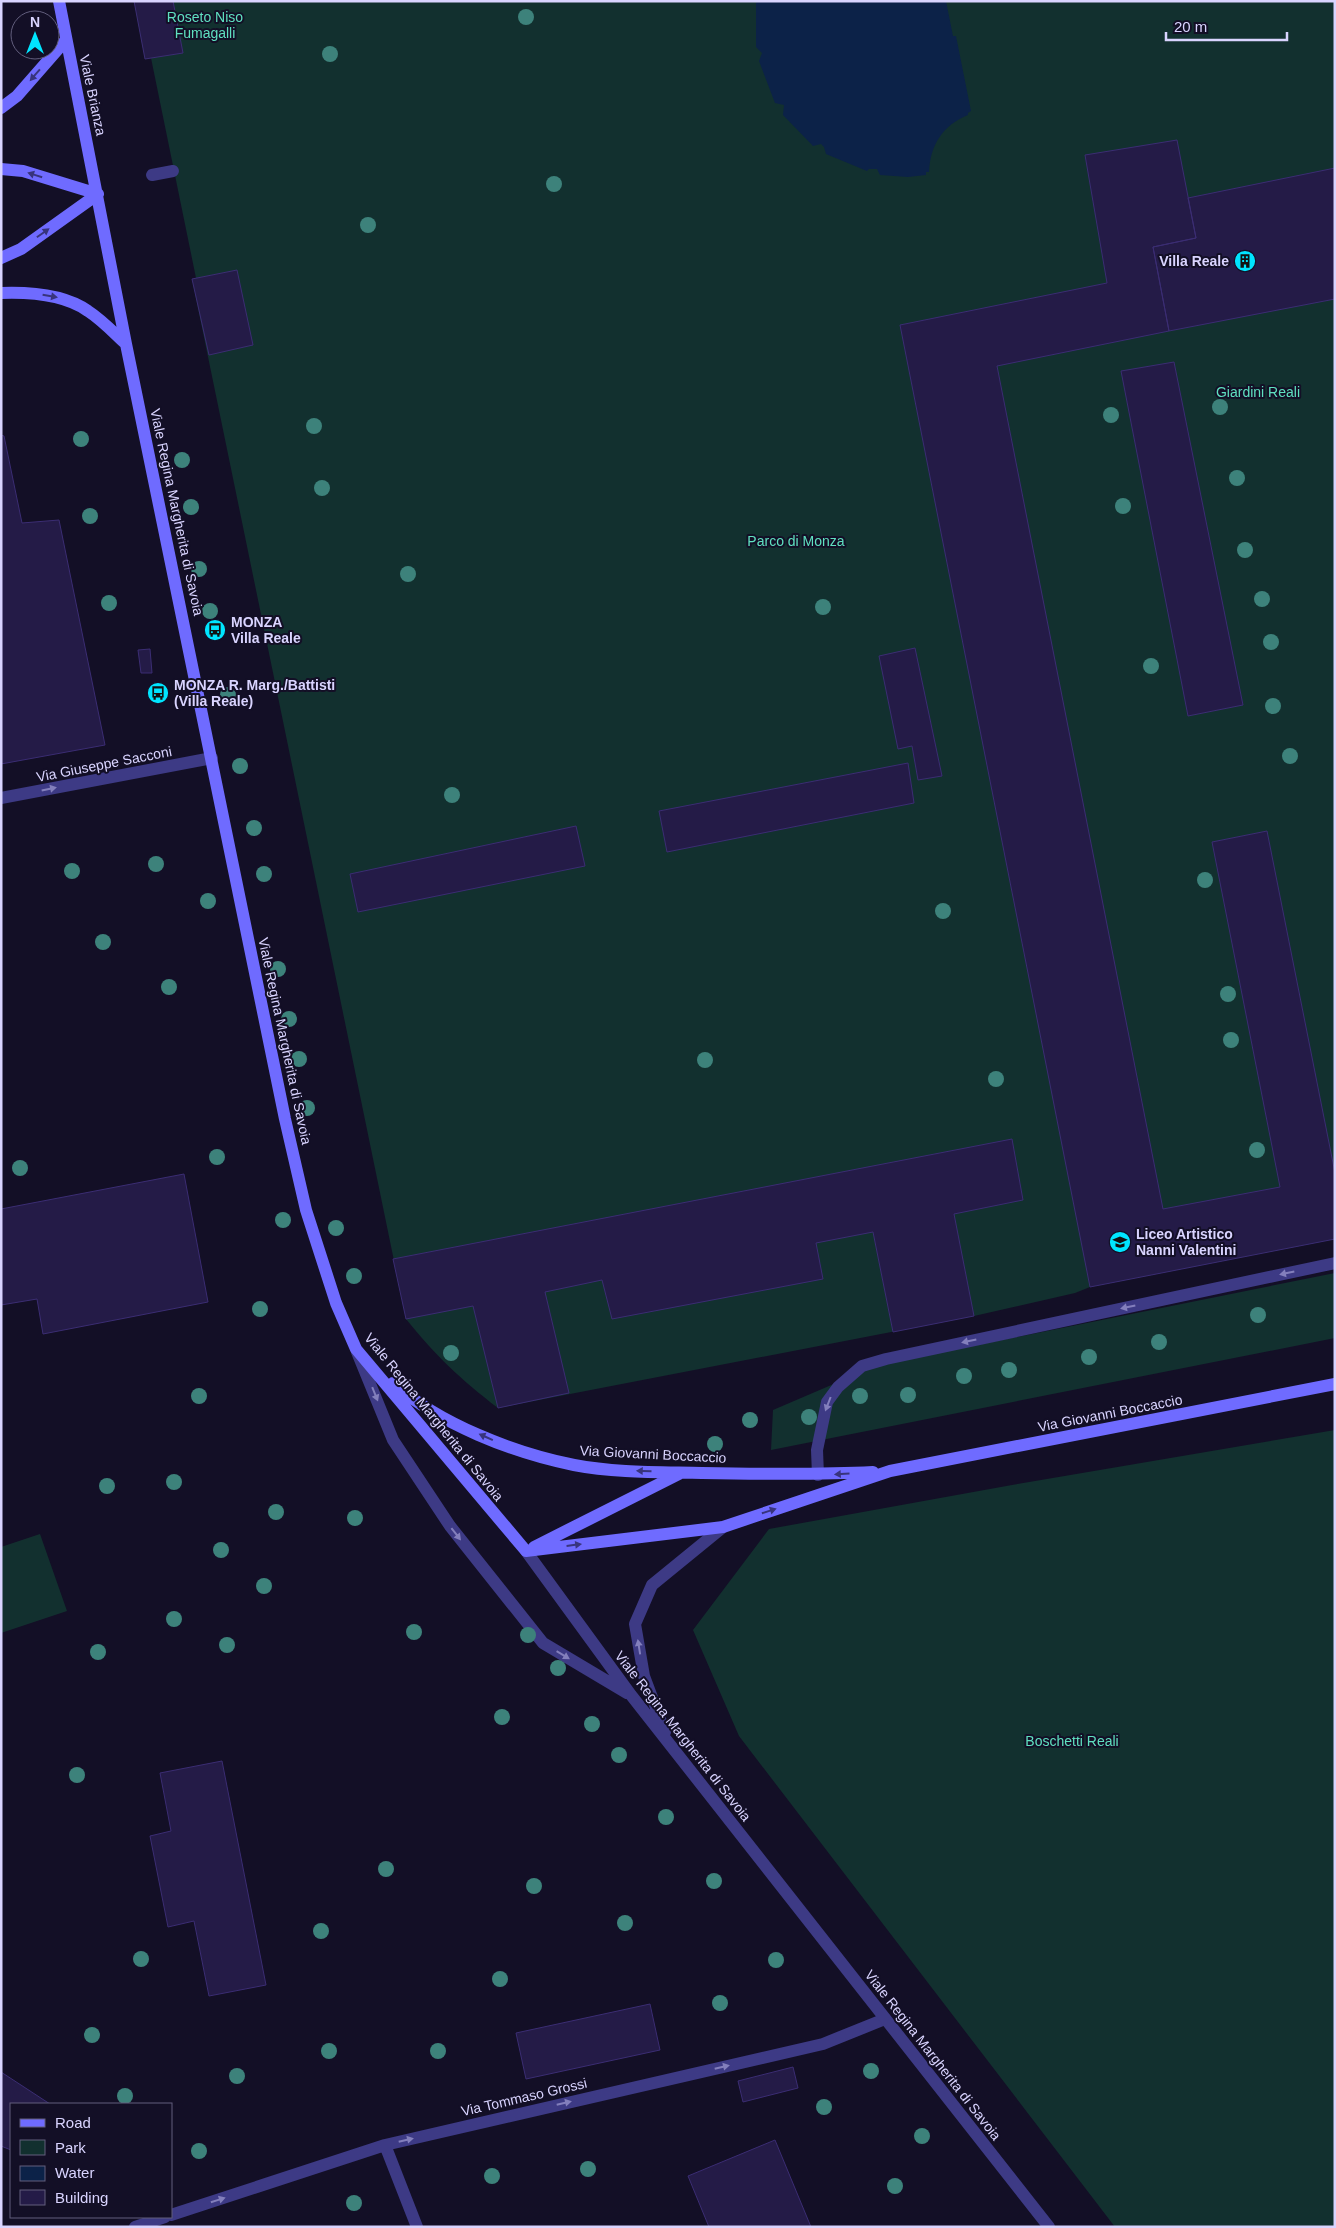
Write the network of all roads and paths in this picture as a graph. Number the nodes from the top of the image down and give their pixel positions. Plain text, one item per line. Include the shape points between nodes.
1 (59, 1) edge
2 (66, 40) junction
3 (1, 108) edge
4 (1, 169) edge
5 (173, 171) dead end
6 (152, 175) dead end
7 (98, 194) junction
8 (1, 258) edge
9 (1, 293) edge
10 (126, 344) junction
11 (212, 758) junction
12 (1, 798) edge
13 (1335, 1263) edge
14 (356, 1349) junction
15 (1335, 1384) edge
16 (890, 1471) junction
17 (681, 1473) junction
18 (818, 1475) junction
19 (723, 1527) junction
20 (526, 1551) junction
21 (631, 1695) junction
22 (669, 1744) junction
23 (885, 2019) junction
24 (385, 2144) junction
25 (172, 2215) edge
26 (162, 2218) edge
27 (135, 2227) edge
28 (418, 2227) edge
29 (1049, 2227) edge

1 - 2 main road, Viale Brianza
2 -> 3 main road via 17,96
2 - 7 main road, Viale Brianza
7 -> 4 main road via 23,171
5 - 6 street
8 -> 7 main road via 21,249
7 - 10 main road, Viale Regina Margherita di Savoia
9 -> 10 main road via 55,297 79,306
10 - 11 main road, Viale Regina Margherita di Savoia
12 -> 11 street, Via Giuseppe Sacconi
11 - 14 main road, Viale Regina Margherita di Savoia via 306,1210 336,1303
13 -> 18 street via 896,1356 862,1366 838,1387 827,1402 817,1450
17 -> 14 main road, Via Giovanni Boccaccio via 575,1465 504,1445 445,1418 409,1397
14 - 20 main road, Viale Regina Margherita di Savoia
14 -> 21 street via 394,1440 450,1526 543,1643
15 - 16 main road, Via Giovanni Boccaccio
16 -> 18 main road, Via Giovanni Boccaccio
19 -> 16 main road, Via Giovanni Boccaccio
17 - 18 main road, Via Giovanni Boccaccio
17 - 20 main road
20 -> 19 main road, Via Giovanni Boccaccio
22 -> 19 street, Via Giovanni Boccaccio via 644,1676 636,1624 652,1585
20 - 21 street, Viale Regina Margherita di Savoia
21 - 22 street, Viale Regina Margherita di Savoia
22 - 23 street, Viale Regina Margherita di Savoia
24 -> 23 street, Via Tommaso Grossi via 823,2044
23 - 29 street, Viale Regina Margherita di Savoia
25 -> 24 street, Via Tommaso Grossi
24 - 28 street
26 - 27 street

